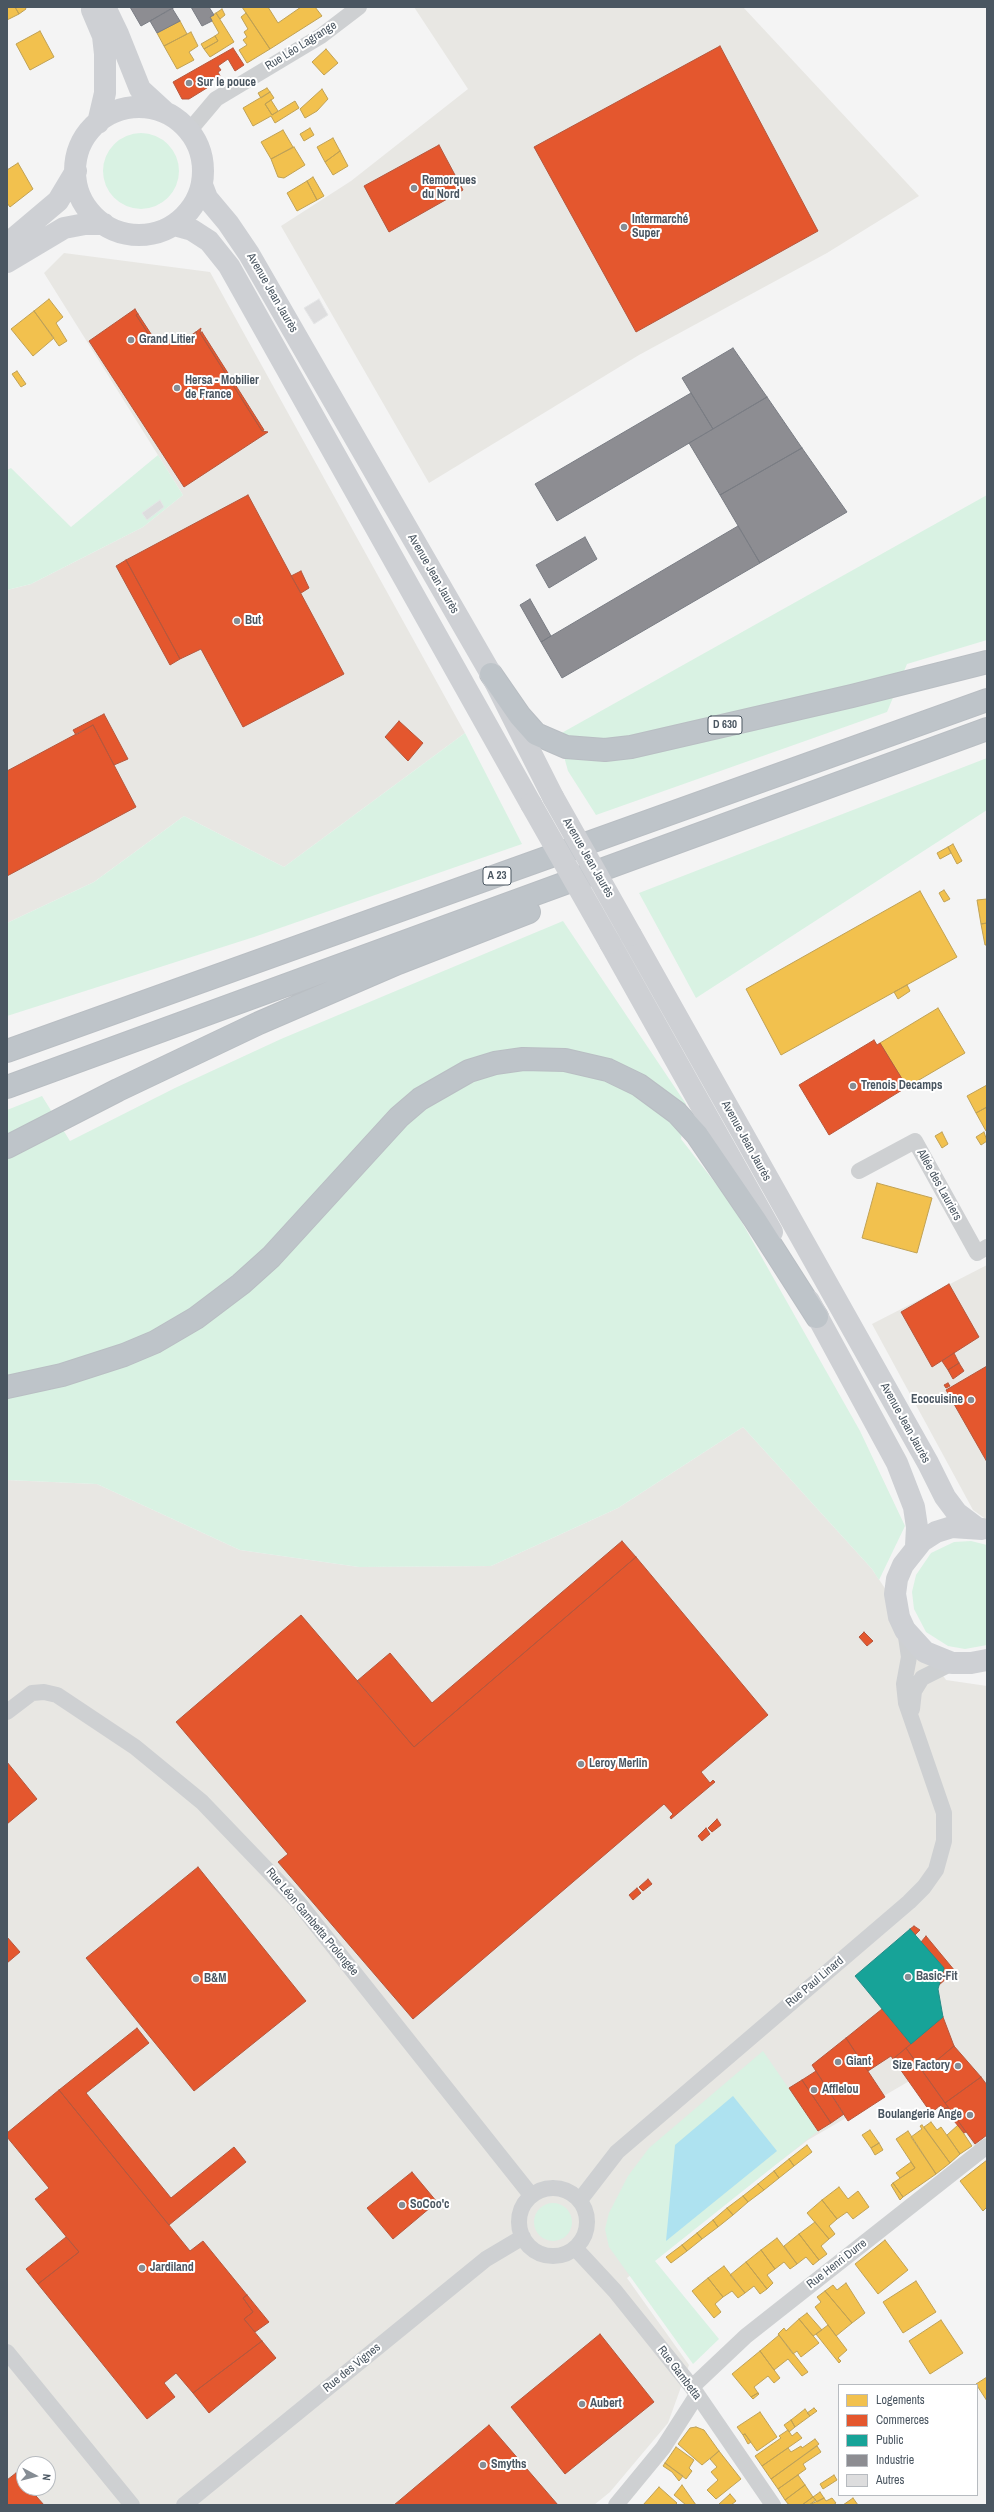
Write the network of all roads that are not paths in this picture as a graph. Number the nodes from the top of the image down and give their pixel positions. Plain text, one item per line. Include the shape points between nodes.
1 (90, 7) edge
2 (105, 7) edge
3 (359, 7) edge
4 (166, 113) junction
5 (98, 122) junction
6 (188, 130) junction
7 (76, 171) junction
8 (202, 185) junction
9 (104, 224) junction
10 (174, 225) junction
11 (7, 244) edge
12 (7, 262) edge
13 (987, 662) edge
14 (491, 674) junction
15 (987, 700) edge
16 (987, 729) edge
17 (578, 879) junction
18 (7, 1051) edge
19 (7, 1087) edge
20 (7, 1147) edge
21 (859, 1171) dead end
22 (987, 1247) edge
23 (817, 1317) junction
24 (7, 1387) edge
25 (982, 1529) edge
26 (916, 1546) junction
27 (905, 1630) junction
28 (952, 1663) junction
29 (984, 1663) edge
30 (7, 1712) edge
31 (913, 1721) junction
32 (987, 2146) edge
33 (531, 2195) junction
34 (580, 2200) junction
35 (523, 2237) junction
36 (575, 2248) junction
37 (7, 2352) edge
38 (694, 2391) junction
39 (132, 2505) edge
40 (184, 2505) edge
41 (616, 2505) edge
42 (773, 2505) edge

1 - 5 main road via 103,36 105,54 105,93
2 - 4 main road via 140,89
3 - 6 street, Rue Léo Lagrange via 321,36 222,94 207,106
4 - 5 main road via 149,108 131,108 113,113
4 - 6 main road
5 - 7 main road via 80,147
6 - 8 main road via 201,156
7 - 9 main road via 78,190 84,202 90,212
7 - 11 main road via 58,201
8 - 10 main road via 194,205
8 - 14 main road, Avenue Jean Jaurès / D 630 via 207,198 250,254
9 - 10 main road via 120,232 142,235 159,232
9 - 12 main road via 64,228
10 - 23 main road, Avenue Jean Jaurès, bridge via 192,230 209,241 229,266 749,1187
13 - 14 highway, D 630 via 845,698 631,747 605,750 566,747 536,734
14 - 25 main road, Avenue Jean Jaurès / D 630, bridge via 553,797 945,1497 957,1513
15 - 18 highway, A 23
16 - 17 highway, A 23
17 - 19 highway, A 23
17 - 20 highway via 541,906 277,1015 118,1090
21 - 22 street, Allée des Lauriers via 915,1141 977,1253
23 - 24 highway via 697,1135 677,1113 639,1085 608,1070 565,1060 523,1059 495,1063 469,1071 414,1103 271,1257 241,1284 196,1318 155,1342 124,1355 62,1375
23 - 26 main road, Avenue Jean Jaurès via 897,1463 914,1507
25 - 26 main road via 961,1526 944,1529
26 - 27 main road via 903,1565 896,1586 897,1609
27 - 28 main road via 925,1652
27 - 31 street, Rue Paul Linard via 909,1657 904,1695
28 - 29 main road
28 - 31 street, Rue Paul Linard via 931,1672 919,1682 912,1696
30 - 33 street, Rue Léon Gambetta Prolongée via 32,1693 50,1693 74,1705 150,1759 218,1817 265,1865 328,1938
31 - 34 street, Rue Paul Linard via 945,1818 943,1851 930,1879 909,1902 617,2152
32 - 38 street, Rue Henri Durre via 746,2336
33 - 34 street via 546,2188 556,2188 572,2193
33 - 35 street via 520,2214
34 - 36 street via 585,2209 587,2225 582,2240
35 - 36 street via 533,2249 544,2254 560,2255
35 - 40 street, Rue des Vignes via 486,2259
36 - 38 street, Rue Gambetta via 615,2291
37 - 39 street
38 - 41 street, Rue Henri Durre via 663,2448
38 - 42 street, Rue Gambetta

